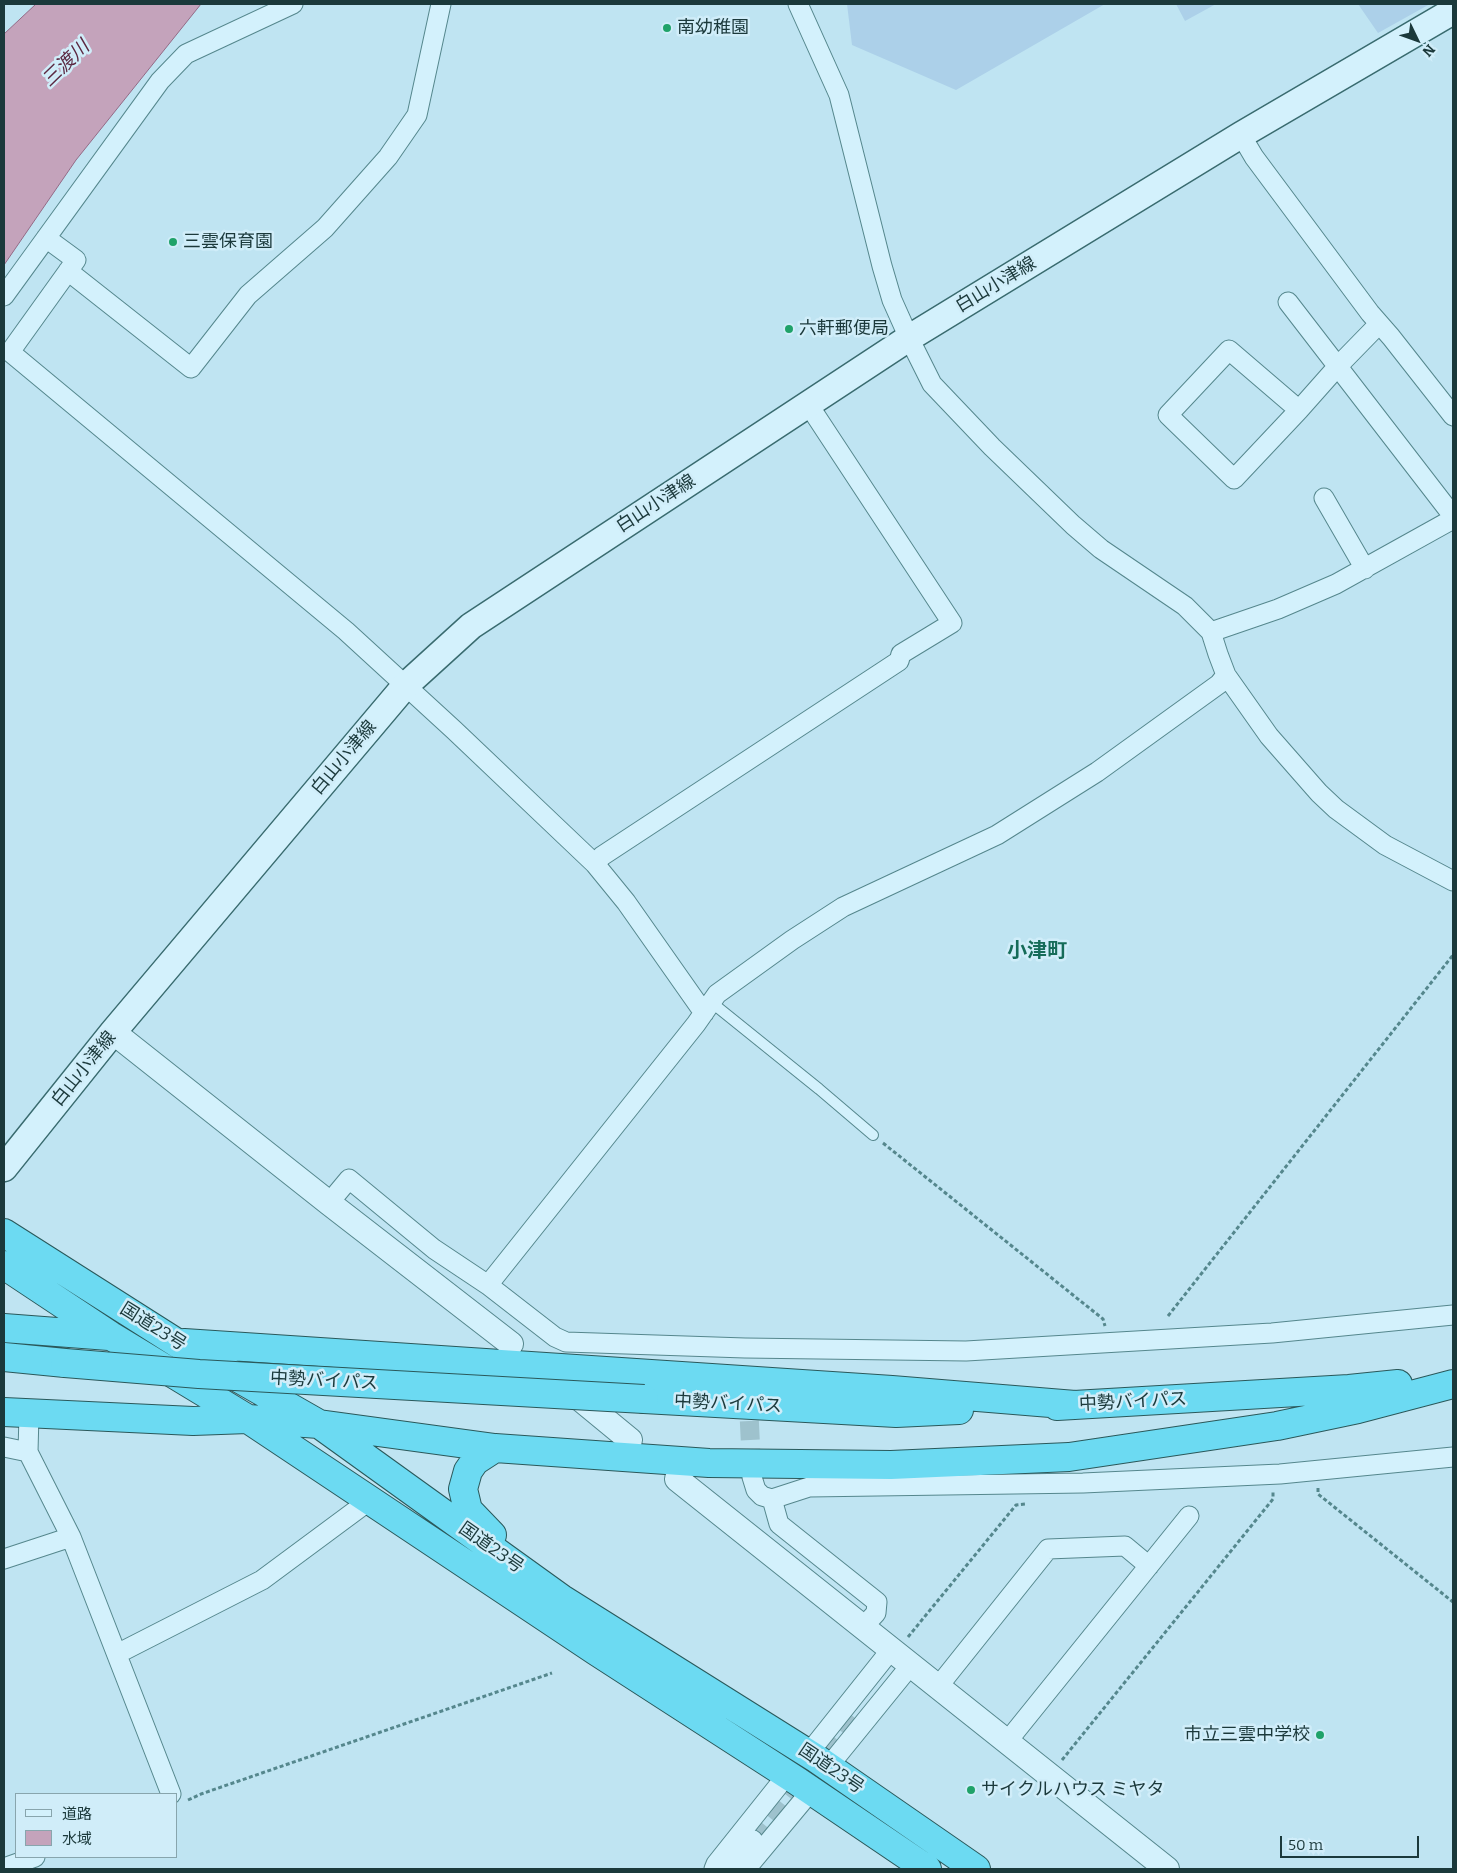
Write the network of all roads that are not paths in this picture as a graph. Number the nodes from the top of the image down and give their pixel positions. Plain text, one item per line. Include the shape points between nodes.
1 (293, 4) edge
2 (441, 4) edge
3 (798, 4) edge
4 (1453, 11) edge
5 (1241, 135) junction
6 (46, 238) junction
7 (68, 271) junction
8 (4, 296) edge
9 (1288, 302) dead end
10 (1379, 324) junction
11 (908, 338) junction
12 (1338, 366) junction
13 (808, 404) junction
14 (1300, 410) junction
15 (1453, 416) edge
16 (1324, 498) dead end
17 (1453, 518) edge
18 (1365, 569) junction
19 (1211, 632) junction
20 (1226, 675) junction
21 (405, 686) junction
22 (595, 864) junction
23 (1453, 881) edge
24 (707, 1008) junction
25 (113, 1032) junction
26 (873, 1135) road end
27 (4, 1168) edge
28 (329, 1203) junction
29 (4, 1233) edge
30 (4, 1265) edge
31 (488, 1286) junction
32 (1453, 1315) edge
33 (4, 1328) edge
34 (111, 1336) junction
35 (177, 1343) junction
36 (511, 1344) dead end
37 (745, 1348) junction
38 (4, 1357) edge
39 (748, 1372) tunnel mouth
40 (1453, 1378) edge
41 (1453, 1384) edge
42 (566, 1387) dead end
43 (1075, 1405) junction
44 (17, 1413) edge
45 (248, 1419) junction
46 (193, 1421) junction
47 (319, 1424) junction
48 (630, 1440) dead end
49 (4, 1447) edge
50 (495, 1448) junction
51 (28, 1452) junction
52 (1453, 1457) edge
53 (752, 1477) tunnel mouth
54 (339, 1479) junction
55 (677, 1480) dead end
56 (772, 1499) junction
57 (370, 1500) junction
58 (1189, 1516) dead end
59 (71, 1537) junction
60 (4, 1559) edge
61 (1149, 1566) junction
62 (562, 1599) junction
63 (862, 1628) junction
64 (117, 1654) junction
65 (900, 1658) junction
66 (937, 1688) junction
67 (856, 1712) tunnel mouth
68 (1006, 1743) junction
69 (818, 1760) junction
70 (787, 1775) junction
71 (811, 1791) junction
72 (176, 1793) edge
73 (753, 1840) tunnel mouth
74 (714, 1869) edge
75 (727, 1869) edge
76 (746, 1869) edge
77 (927, 1869) edge
78 (976, 1869) edge
79 (1167, 1869) edge

1 - 6 street via 186,54 160,80
2 - 7 street via 417,115 388,157 325,228 248,295 191,368
3 - 11 street via 839,96 882,266
4 - 5 main road, 白山小津線
5 - 10 street
5 - 11 main road, 白山小津線
6 - 7 street via 76,260
6 - 8 street
7 - 21 street via 10,352 346,631
9 - 12 street
10 - 12 street
10 - 15 street
11 - 13 main road, 白山小津線
11 - 19 street via 932,384 1072,525 1101,549 1185,606
12 - 14 street
12 - 17 street
13 - 21 main road, 白山小津線 via 471,626
13 - 22 street via 952,623 602,856
14 - 14 street via 1234,479 1168,415 1229,350
16 - 18 street
17 - 18 street
18 - 19 street via 1278,609
19 - 20 street
20 - 23 street via 1269,736 1330,804 1385,845
20 - 24 street via 1219,684 1088,778 997,834 843,907 717,994
21 - 22 street
21 - 25 main road, 白山小津線
22 - 24 street
24 - 26 lane via 819,1089
24 - 31 street
25 - 27 main road, 白山小津線
25 - 28 street
28 - 31 street via 349,1179 434,1249
28 - 36 street
29 - 35 highway, 国道23号
30 - 34 highway, 国道23号
31 - 37 street via 566,1342
32 - 37 street via 1272,1333 966,1351
33 - 34 highway
34 - 35 highway
34 - 45 highway, 国道23号
35 - 43 highway
35 - 47 highway, 国道23号
37 - 39 street
38 - 43 highway, 中勢バイパス, bridge via 199,1374 896,1413
40 - 43 highway, 中勢バイパス via 1349,1389
41 - 50 highway via 1284,1425 1069,1457 892,1465 709,1463
42 - 48 street
44 - 46 highway
44 - 51 street
45 - 46 highway
45 - 47 highway
45 - 54 highway, 国道23号
46 - 54 highway via 242,1432
47 - 50 highway
47 - 62 highway, 国道23号
49 - 51 street
50 - 62 highway via 474,1461 468,1471 463,1489 468,1510
51 - 59 street
52 - 56 street via 1280,1474 1083,1484 809,1487
53 - 56 street via 756,1490
54 - 57 highway, 国道23号
55 - 63 street
56 - 63 street via 779,1524 877,1602 876,1613
57 - 64 street via 262,1580
57 - 70 highway, 国道23号
58 - 61 street
59 - 60 street
59 - 64 street
61 - 66 street via 1125,1546 1048,1549
61 - 68 street
62 - 69 highway, 国道23号
63 - 65 street
64 - 72 street
65 - 66 street
65 - 67 street
65 - 69 street
66 - 68 street
68 - 79 street
69 - 78 highway, 国道23号
70 - 71 highway, 国道23号
70 - 74 street
71 - 76 street
71 - 77 highway, 国道23号
73 - 75 street

